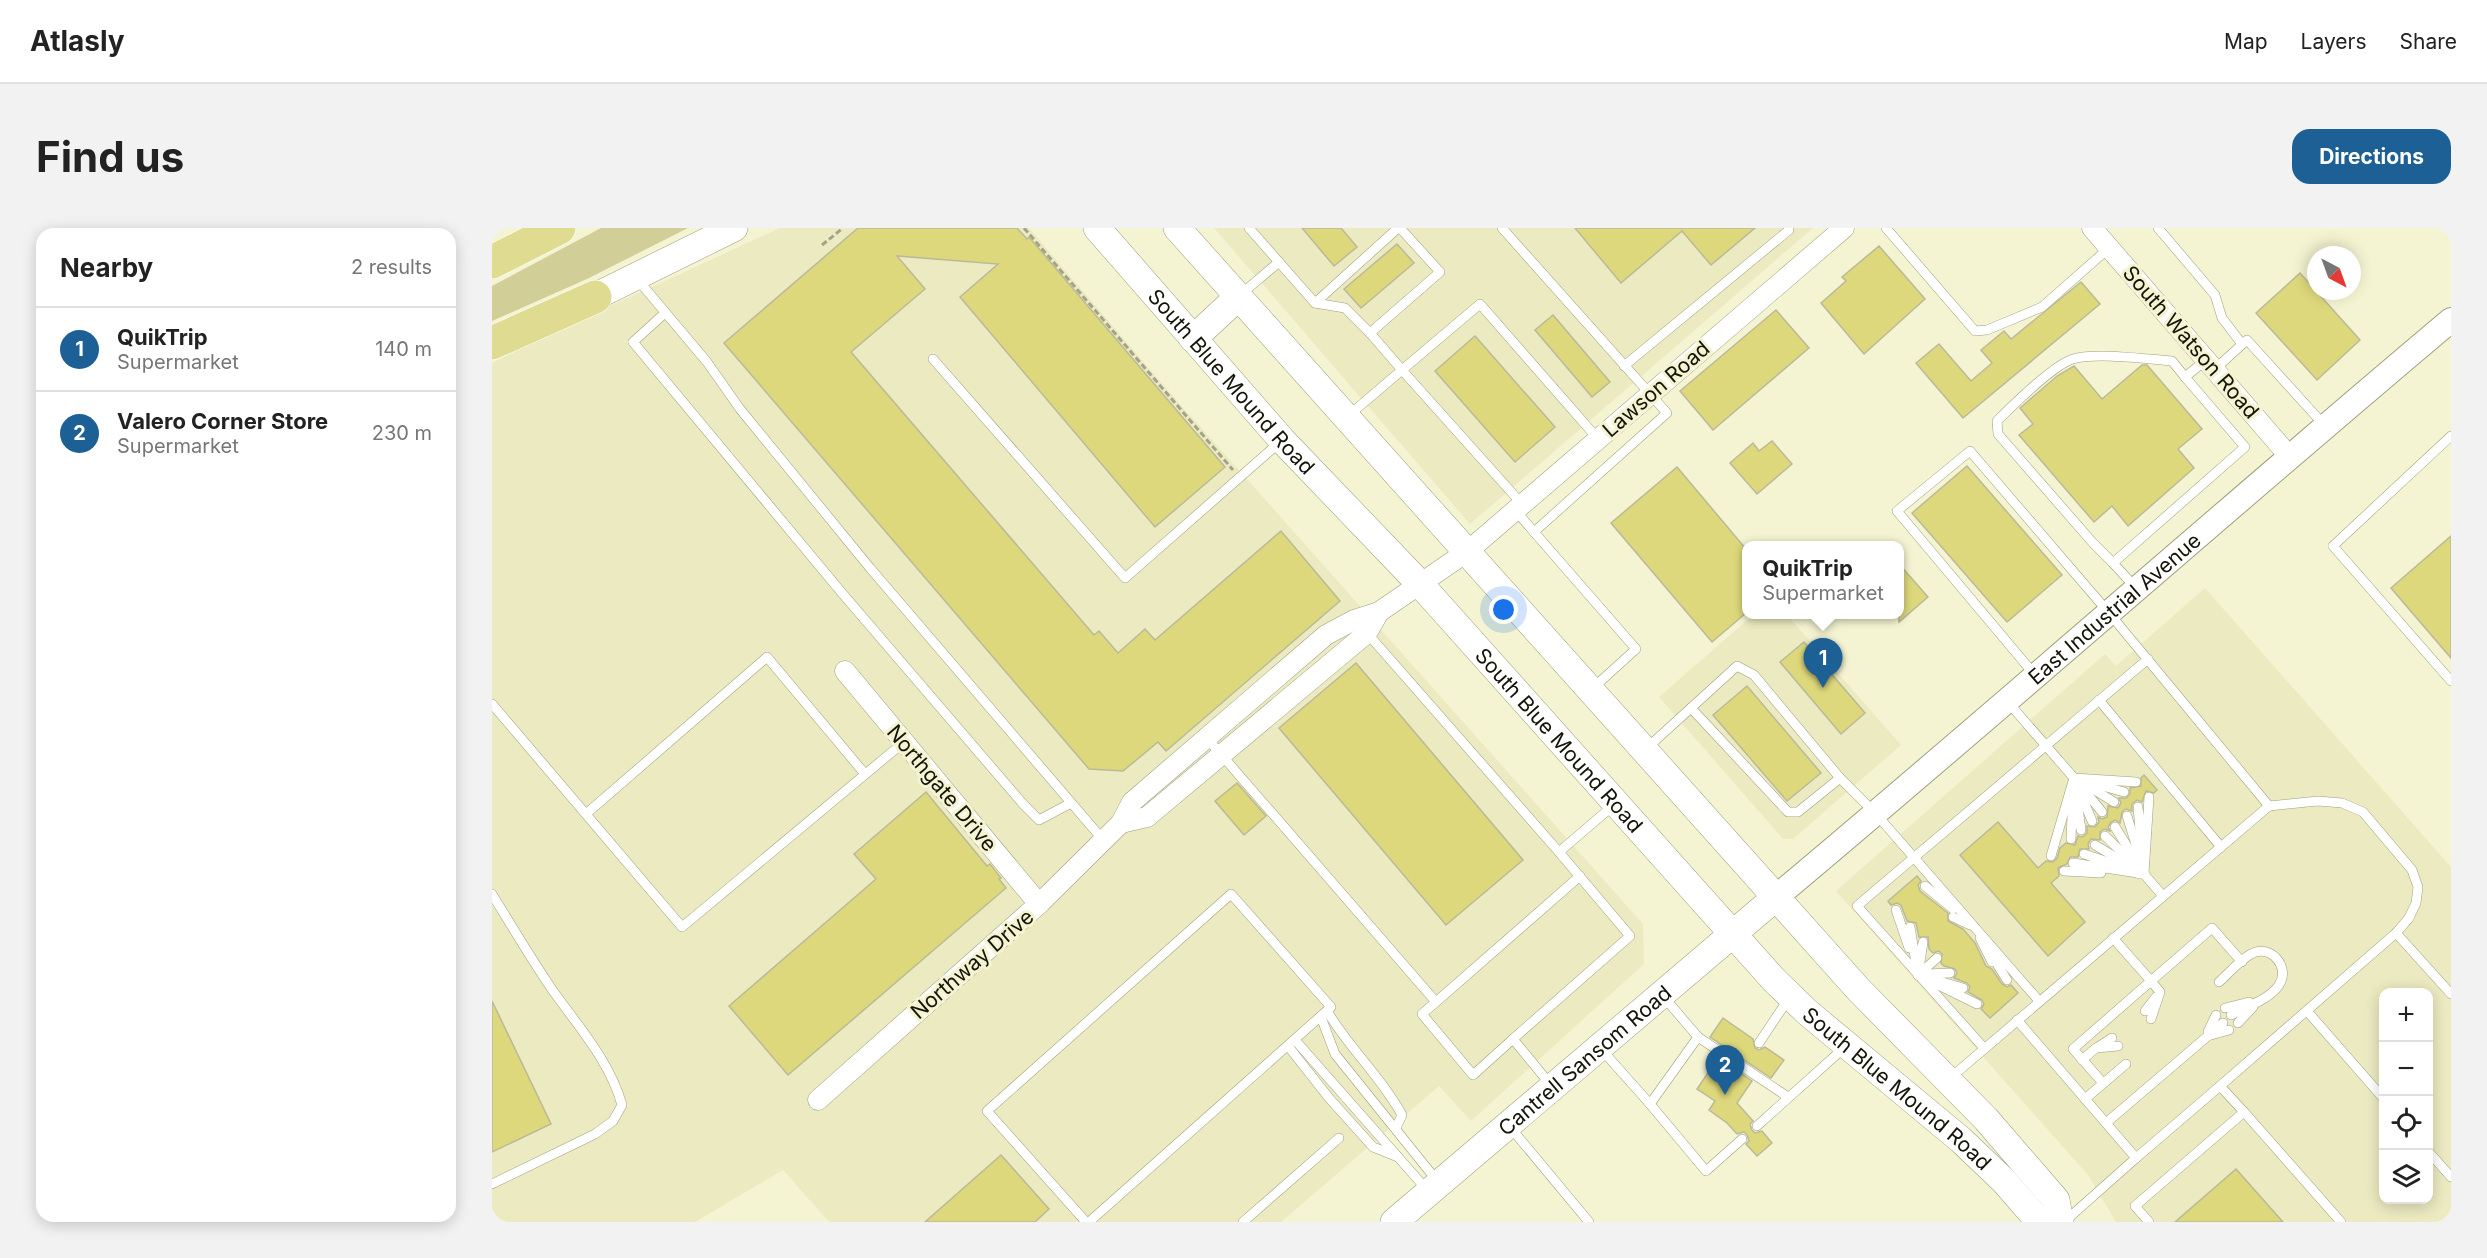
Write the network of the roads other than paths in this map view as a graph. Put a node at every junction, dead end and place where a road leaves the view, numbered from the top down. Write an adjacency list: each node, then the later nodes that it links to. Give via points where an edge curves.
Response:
1 (559, 228): 15 (highway)
2 (734, 228): 16 (main road)
3 (1097, 228): 23 (main road, South Blue Mound Road)
4 (1177, 228): 18 (main road, South Blue Mound Road)
5 (1249, 228): 14 (lane)
6 (1399, 228): 19 (lane); 22 (lane, via 1440,272)
7 (1502, 228): 28 (lane)
8 (1844, 228): 31 (street, Lawson Road)
9 (1886, 228): 13 (lane, via 1975,331 1987,330 2043,307)
10 (2092, 228): 13 (street, South Watson Road)
11 (2158, 228): 24 (lane, via 2215,295 2222,318)
12 (1790, 230): 28 (lane)
13 (2109, 248): 27 (street, South Watson Road)
14 (1279, 261): 18 (lane); 19 (lane)
15 (492, 262)
16 (635, 277): 17 (main road); 20 (lane)
17 (595, 297): 25 (highway)
18 (1238, 297): 23 (main road); 32 (main road, South Blue Mound Road)
19 (1315, 303): 22 (lane, via 1345,308)
20 (665, 313): 68 (lane, via 870,568); 68 (lane, via 633,342 1023,804 1039,820)
21 (2451, 320): 33 (street, East Industrial Avenue)
22 (1370, 333): 29 (lane)
23 (1193, 339): 36 (main road, South Blue Mound Road)
24 (2242, 345): 27 (lane); 33 (lane, via 2247,340)
25 (492, 346)
26 (933, 359): 36 (lane, via 1125,578)
27 (2210, 365): 30 (lane); 37 (street, South Watson Road)
28 (1624, 366): 31 (lane)
29 (1402, 370): 32 (lane); 35 (lane, via 1480,304); 38 (lane)
30 (2185, 377): 41 (lane, via 2245,447); 41 (lane, via 2172,361 2128,357 2070,359 1997,421 1998,434)
31 (1650, 395): 35 (street, Lawson Road); 39 (lane, via 1667,413)
32 (1345, 418): 40 (main road, South Blue Mound Road)
33 (2325, 426): 37 (street, East Industrial Avenue)
34 (2451, 436): 50 (lane, via 2333,546)
35 (1598, 439): 38 (street, Lawson Road)
36 (1282, 440): 42 (main road, South Blue Mound Road)
37 (2289, 456): 43 (street, East Industrial Avenue)
38 (1519, 507): 39 (lane); 40 (street, Lawson Road)
39 (1534, 532): 51 (lane, via 1636,649)
40 (1468, 551): 42 (street, Northway Drive); 51 (main road, South Blue Mound Road)
41 (2113, 562): 43 (lane)
42 (1420, 585): 44 (street, Northway Drive); 69 (main road, South Blue Mound Road)
43 (2136, 588): 45 (street, East Industrial Avenue)
44 (1379, 612): 46 (street, Northway Drive); 56 (street, Northway Drive, via 1326,635)
45 (2109, 613): 47 (lane); 49 (street, East Industrial Avenue); 49 (lane, via 1970,451 1898,511)
46 (1367, 633): 60 (street, Northway Drive); 86 (lane)
47 (2148, 659): 52 (lane); 70 (lane)
48 (845, 671): 57 (street, Northgate Drive)
49 (2036, 676): 53 (street, East Industrial Avenue)
50 (2451, 681)
51 (1592, 690): 59 (main road, South Blue Mound Road)
52 (2099, 700): 58 (lane); 84 (lane)
53 (2007, 701): 58 (lane); 74 (street, East Industrial Avenue)
54 (492, 704): 73 (lane)
55 (1691, 708): 59 (lane); 62 (lane, via 1788,813 1798,812); 62 (lane, via 1737,666 1754,675)
56 (1206, 737): 60 (lane); 77 (street, Northway Drive, via 1132,802)
57 (904, 742): 61 (lane); 99 (street, Northgate Drive)
58 (2046, 746): 63 (lane); 89 (lane)
59 (1646, 750): 97 (main road, South Blue Mound Road)
60 (1222, 754): 77 (street, Northway Drive, via 1147,817); 122 (lane)
61 (865, 774): 73 (lane, via 682,927); 73 (lane, via 767,657)
62 (1840, 778): 74 (lane)
63 (2074, 778): 64 (lane); 65 (lane); 67 (lane); 72 (lane); 76 (lane); 79 (lane); 81 (lane); 85 (lane); 88 (lane)
64 (2136, 782)
65 (2124, 792)
66 (2150, 797): 92 (lane)
67 (2114, 802)
68 (1071, 803): 82 (lane)
69 (1617, 803): 86 (lane); 105 (main road, South Blue Mound Road)
70 (2269, 806): 84 (lane); 104 (lane, via 2318,801 2342,803 2363,813 2412,870 2418,887 2409,918)
71 (2138, 807): 92 (lane)
72 (2102, 812)
73 (586, 814)
74 (1876, 814): 89 (lane); 97 (street, East Industrial Avenue)
75 (2127, 816): 92 (lane)
76 (2092, 821)
77 (1121, 823): 82 (street, Northway Drive)
78 (2115, 827): 92 (lane)
79 (2081, 830)
80 (2105, 836): 92 (lane)
81 (2071, 839)
82 (1104, 841): 99 (street, Northway Drive)
83 (2095, 845): 92 (lane)
84 (2221, 847): 96 (lane)
85 (2060, 848)
86 (1559, 852): 93 (lane)
87 (2084, 854): 92 (lane)
88 (2051, 856)
89 (1914, 857): 103 (lane); 113 (lane, via 1857,906)
90 (2073, 863): 92 (lane)
91 (2064, 871): 92 (lane)
92 (2144, 874): 96 (lane)
93 (1580, 876): 122 (lane); 131 (lane, via 1630,936)
94 (1925, 886): 103 (lane)
95 (492, 894): 159 (lane, via 537,968 607,1068 622,1106 613,1121 595,1134)
96 (2163, 896): 106 (lane)
97 (1776, 898): 105 (main road, Cantrell Sansom Road); 140 (main road, South Blue Mound Road, via 1859,990)
98 (1940, 902): 103 (lane)
99 (1039, 904): 147 (street, Northway Drive)
100 (1896, 910): 113 (lane)
101 (1953, 917): 103 (lane)
102 (1910, 927): 113 (lane)
103 (1971, 930): 108 (lane); 110 (lane); 114 (lane); 121 (lane)
104 (2396, 933): 119 (lane); 124 (lane)
105 (1733, 934): 118 (main road, Cantrell Sansom Road); 120 (main road, South Blue Mound Road)
106 (2113, 938): 115 (lane); 121 (lane)
107 (1923, 942): 113 (lane)
108 (1978, 947)
109 (1937, 958): 113 (lane)
110 (1992, 962)
111 (2242, 962): 115 (lane, via 2212,928); 116 (lane); 127 (lane, via 2251,954 2271,953 2280,962 2283,974 2279,985)
112 (1950, 973): 113 (lane)
113 (1918, 975): 117 (lane); 123 (lane); 137 (lane)
114 (2007, 980)
115 (2151, 981): 126 (lane, via 2160,992); 138 (lane, via 2073,1049)
116 (2219, 982)
117 (1963, 987)
118 (1662, 994): 130 (lane); 136 (main road, Cantrell Sansom Road)
119 (2451, 994)
120 (1790, 996): 134 (lane); 135 (main road, South Blue Mound Road)
121 (2039, 1001): 128 (lane)
122 (1436, 1002): 131 (lane, via 1422,1014 1473,1075)
123 (1977, 1004)
124 (2307, 1011): 143 (lane); 144 (lane)
125 (1324, 1014): 133 (lane); 153 (lane, via 1335,1054); 153 (lane, via 1392,1097 1402,1115); 161 (lane, via 1331,1007 1231,894 987,1111)
126 (2148, 1015)
127 (2232, 1015)
128 (2017, 1020): 137 (lane); 146 (lane)
129 (2223, 1022): 150 (lane)
130 (1698, 1037): 145 (lane, via 1746,1064); 148 (lane)
131 (1513, 1039): 142 (lane)
132 (2115, 1042): 138 (lane, via 2096,1048)
133 (1291, 1043): 160 (lane, via 1399,1157); 161 (lane)
134 (1759, 1043)
135 (1847, 1045): 145 (lane); 165 (main road, South Blue Mound Road, via 1969,1146 2037,1219)
136 (1599, 1046): 142 (main road, Cantrell Sansom Road); 148 (lane)
137 (1984, 1048): 140 (lane)
138 (2082, 1060): 141 (lane)
139 (2126, 1064): 141 (lane)
140 (1949, 1080): 166 (main road, South Blue Mound Road, via 2056,1200)
141 (2103, 1083): 146 (lane)
142 (1552, 1086): 151 (main road, Cantrell Sansom Road)
143 (2220, 1086): 149 (lane); 157 (lane)
144 (2381, 1096)
145 (1788, 1097): 152 (lane)
146 (2085, 1099): 150 (lane)
147 (818, 1100)
148 (1650, 1104): 155 (lane, via 1706,1171)
149 (2244, 1112): 167 (lane, via 2135,1206); 168 (lane)
150 (2106, 1123): 157 (lane)
151 (1508, 1125): 160 (main road, Cantrell Sansom Road); 164 (lane)
152 (1757, 1126)
153 (1396, 1128): 160 (lane)
154 (1340, 1138): 162 (lane)
155 (1742, 1139)
156 (2433, 1157): 158 (lane)
157 (2136, 1158): 166 (lane)
158 (2451, 1177)
159 (492, 1184)
160 (1434, 1188): 163 (main road, Cantrell Sansom Road)
161 (1087, 1222)
162 (1243, 1222)
163 (1394, 1222)
164 (1589, 1222)
165 (2049, 1222)
166 (2062, 1222)
167 (2149, 1222)
168 (2341, 1222)

